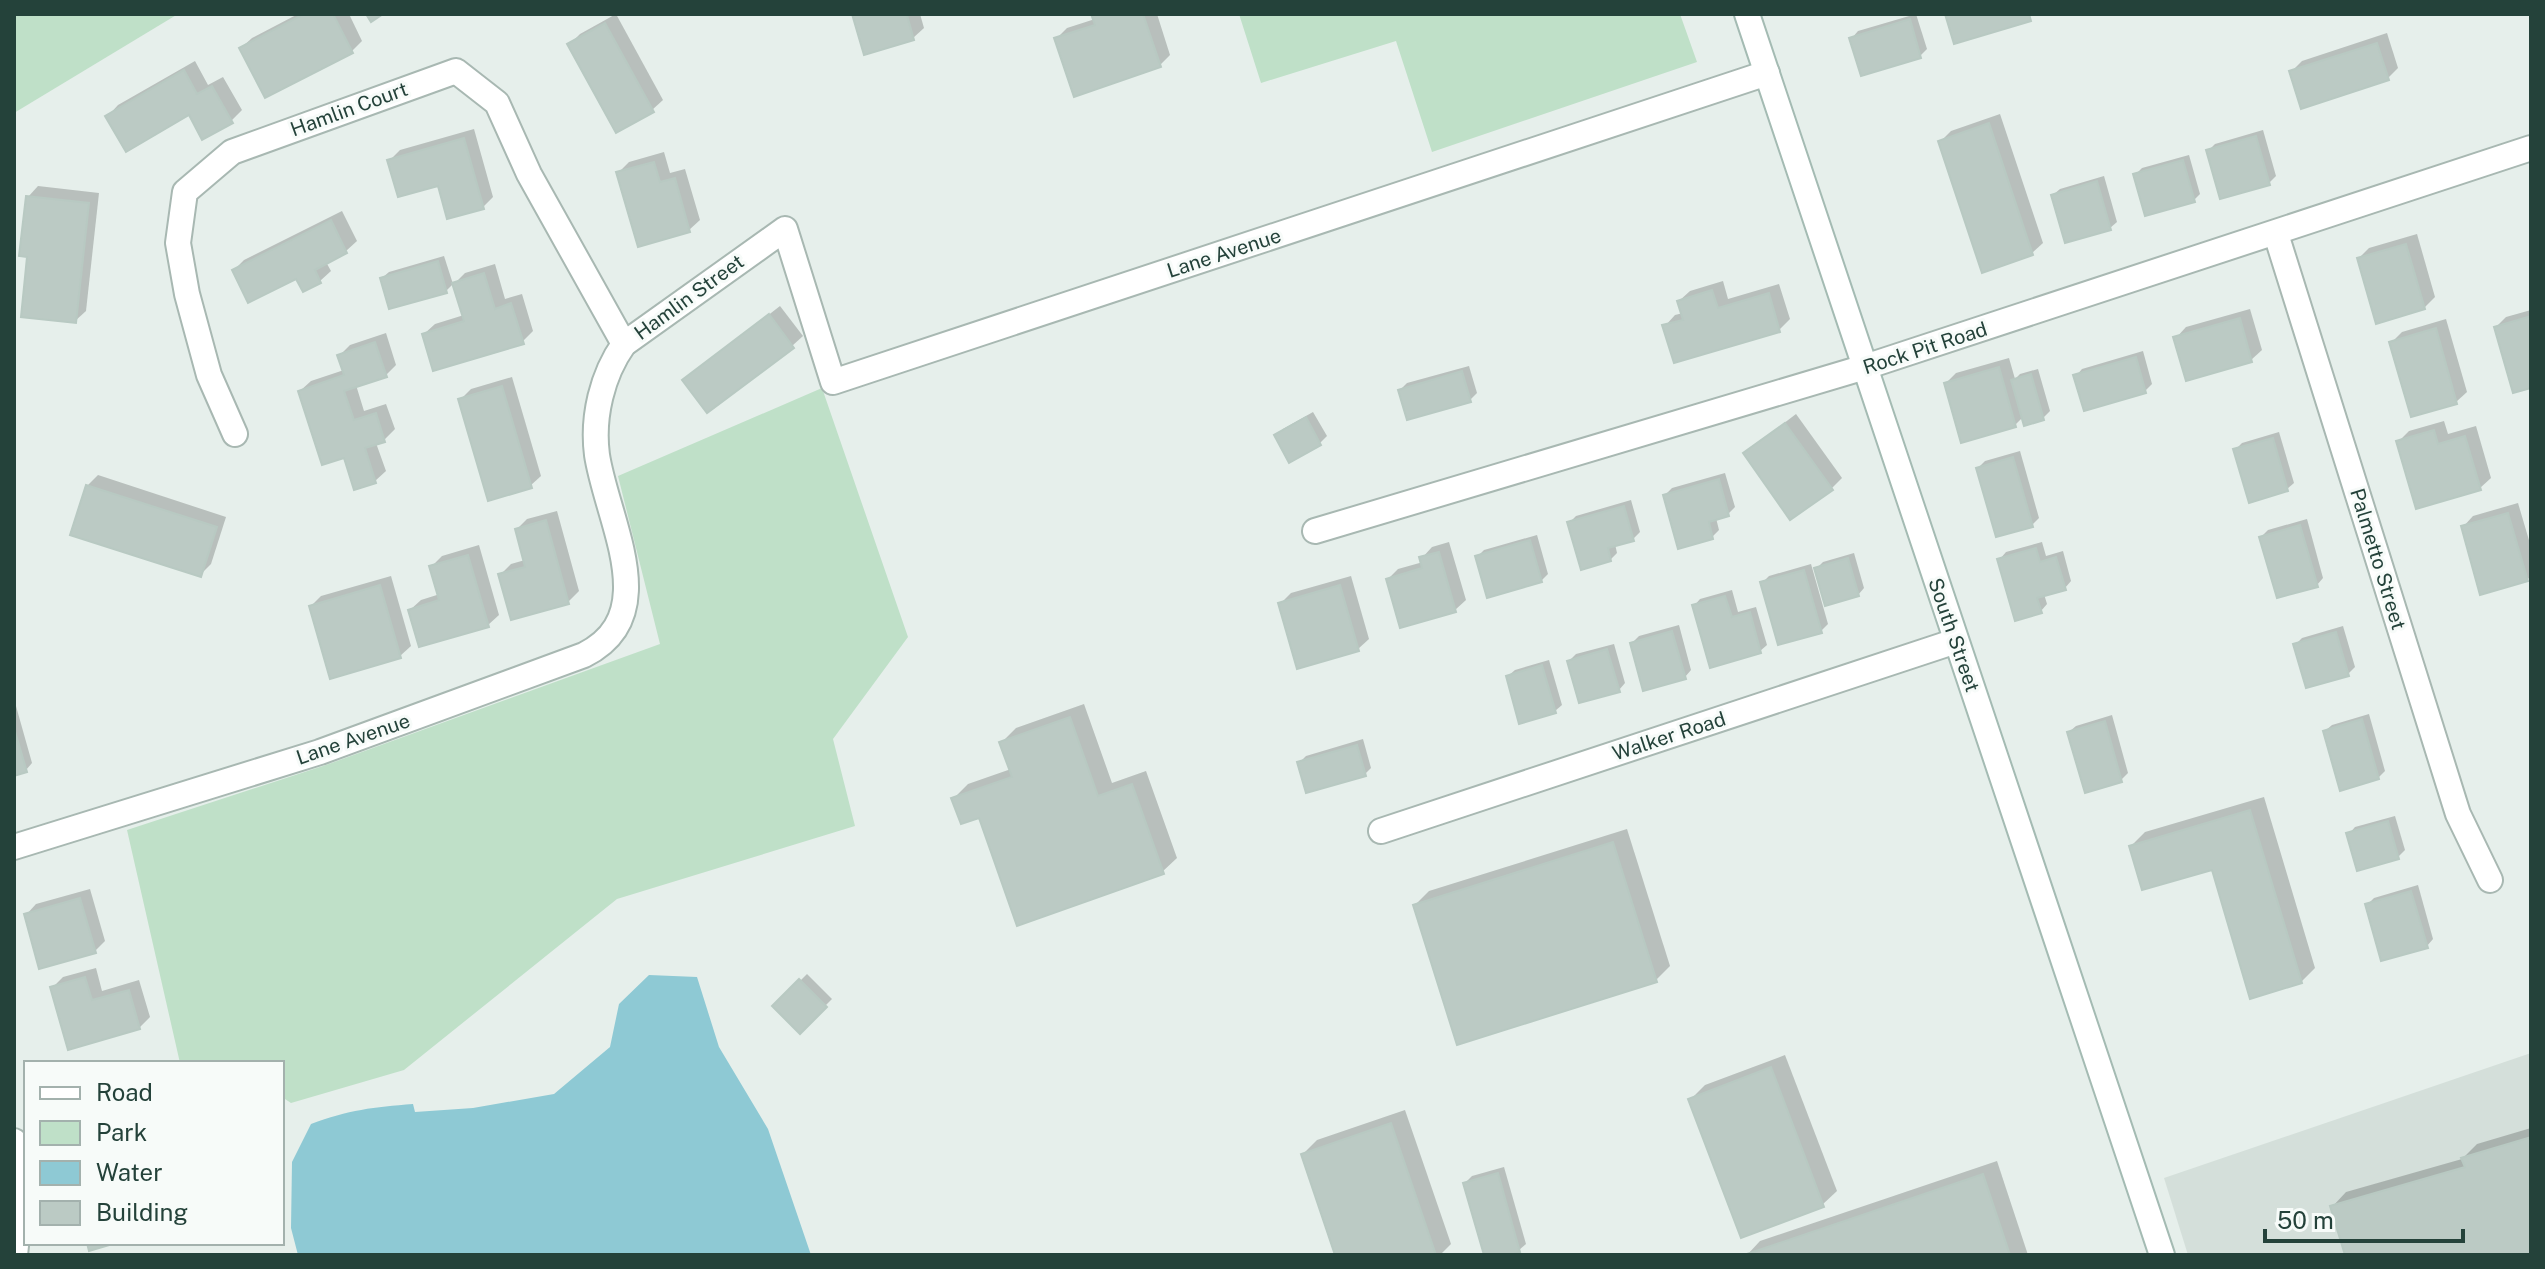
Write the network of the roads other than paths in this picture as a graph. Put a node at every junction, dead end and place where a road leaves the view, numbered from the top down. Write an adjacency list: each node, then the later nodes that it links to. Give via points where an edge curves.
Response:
1 (1747, 14): 2 (street, South Street)
2 (1767, 73): 4 (street, Lane Avenue, via 833,382); 7 (street, South Street)
3 (2531, 148): 5 (street, Rock Pit Road)
4 (785, 229): 6 (street, Hamlin Street)
5 (2276, 234): 7 (street, Rock Pit Road); 14 (street, Palmetto Street, via 2458,814)
6 (624, 344): 8 (street, Hamlin Court, via 529,174 497,103 456,71 232,152 185,192 178,243 187,294 209,375); 10 (street, Hamlin Street, via 603,387 597,453)
7 (1865, 367): 9 (street, Rock Pit Road); 11 (street, South Street)
8 (235, 434)
9 (1315, 531)
10 (623, 564): 13 (street, Lane Avenue, via 627,598 622,619 603,646 584,655 320,752)
11 (1956, 641): 12 (street, Walker Road); 17 (street, South Street)
12 (1381, 831)
13 (14, 847)
14 (2490, 880)
15 (14, 1141): 16 (street, via 22,1189)
16 (15, 1255)
17 (2162, 1255)

